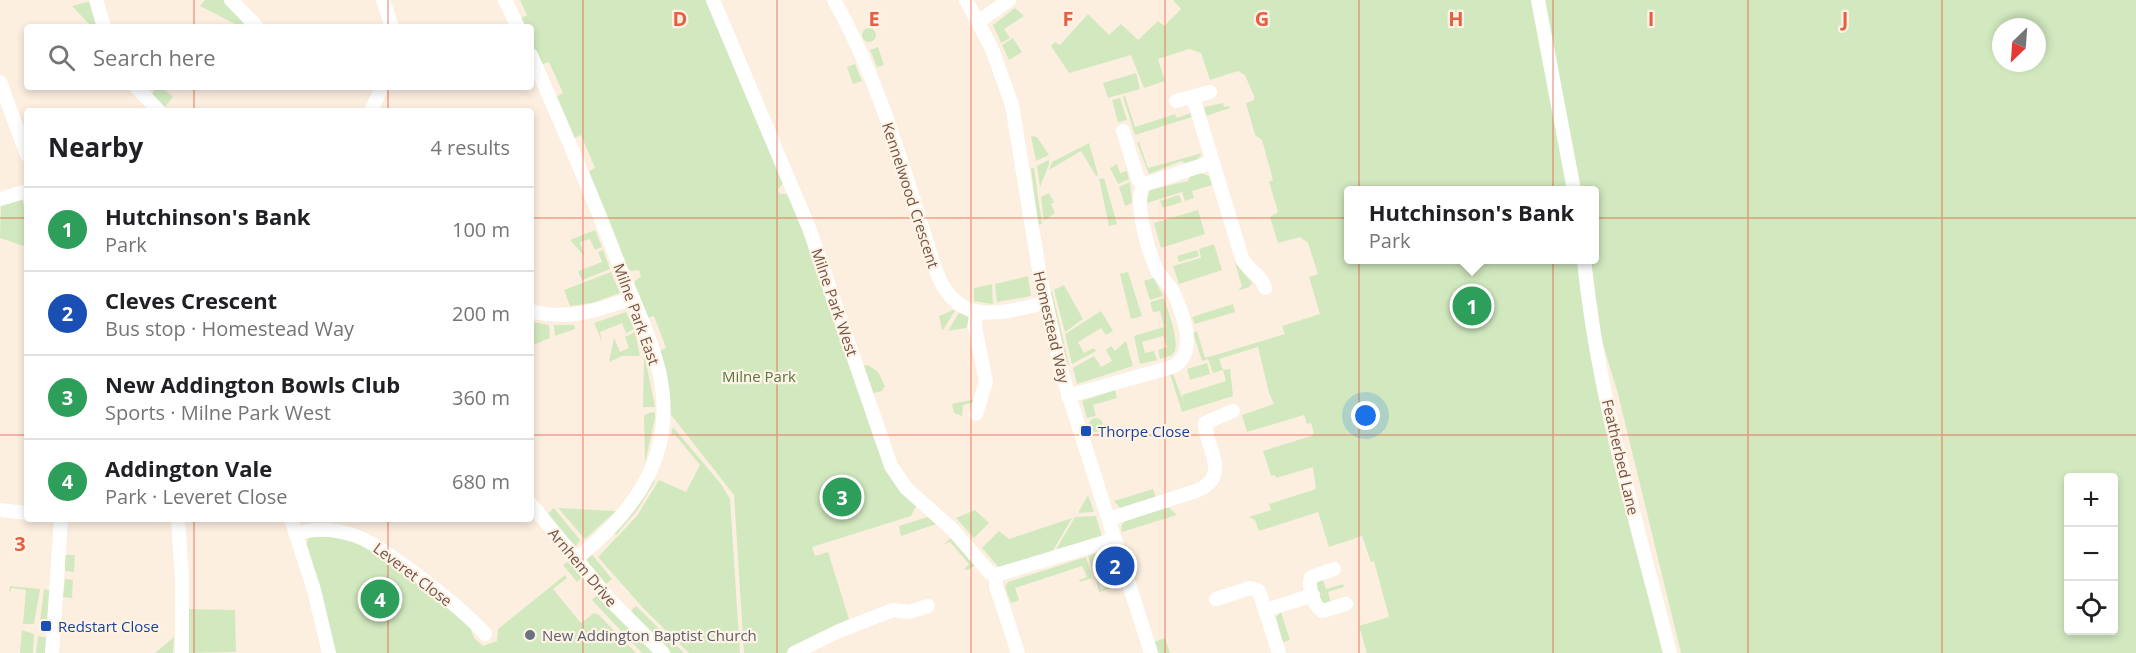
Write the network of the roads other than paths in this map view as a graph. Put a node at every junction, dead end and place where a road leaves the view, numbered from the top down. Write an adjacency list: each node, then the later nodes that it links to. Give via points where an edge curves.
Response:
1 (96, 0): 11 (street)
2 (231, 0): 12 (street)
3 (383, 0): 13 (street)
4 (505, 0): 14 (street)
5 (714, 0): 52 (street, Milne Park West, via 813,237 891,466 906,488)
6 (834, 0): 36 (street, Kennelwood Crescent, via 877,92 940,281 955,302)
7 (966, 0): 10 (street, Homestead Way)
8 (1009, 0): 10 (street)
9 (1538, 0): 29 (street)
10 (978, 22): 35 (street, Homestead Way, via 1001,71 1015,118)
11 (103, 24)
12 (254, 24)
13 (391, 24)
14 (517, 24)
15 (534, 62): 34 (street, Milne Park East)
16 (0, 82): 24 (street)
17 (139, 90): 22 (street)
18 (381, 90): 23 (street)
19 (1210, 92): 20 (street)
20 (1193, 97): 21 (street); 27 (street)
21 (1176, 101)
22 (156, 108)
23 (372, 108)
24 (5, 112): 26 (street)
25 (1123, 131): 28 (street)
26 (24, 149)
27 (1212, 162): 28 (street); 33 (street, via 1242,258 1261,276)
28 (1143, 185): 38 (street, via 1142,221 1156,268 1175,298 1187,339 1186,352 1172,367)
29 (1573, 186)
30 (24, 192): 31 (street)
31 (0, 199)
32 (1585, 264): 67 (street, Featherbed Lane, via 1612,423)
33 (1265, 288)
34 (633, 298): 37 (street, via 581,314); 50 (street, Milne Park East, via 662,387 659,445 646,483 631,507)
35 (1046, 303): 36 (street, via 997,313); 38 (street, Homestead Way)
36 (976, 311): 40 (street, via 975,327 986,382)
37 (534, 312)
38 (1068, 396): 44 (street, Homestead Way)
39 (1233, 411): 44 (street, via 1205,423 1216,464 1209,483 1196,491)
40 (976, 414)
41 (534, 508): 50 (street, Arnhem Drive)
42 (0, 510): 43 (street)
43 (24, 513)
44 (1109, 519): 49 (street, Homestead Way)
45 (61, 522): 59 (street)
46 (178, 522): 60 (street)
47 (292, 522): 48 (street)
48 (296, 534): 58 (street, Leveret Close, via 330,530 365,539 471,618); 61 (street)
49 (1115, 538): 52 (street); 65 (street, Homestead Way)
50 (576, 559): 62 (street, Arnhem Drive, via 618,609)
51 (1334, 568): 53 (street, via 1311,578)
52 (996, 575): 64 (street)
53 (1313, 595): 55 (street, via 1322,611); 57 (street)
54 (1216, 599): 57 (street, via 1254,588)
55 (1346, 604)
56 (928, 606): 63 (street, via 909,612 893,610)
57 (1266, 610): 66 (street)
58 (485, 634)
59 (52, 653)
60 (182, 653)
61 (329, 653)
62 (663, 653)
63 (794, 653)
64 (1018, 653)
65 (1151, 653)
66 (1279, 653)
67 (1670, 653)

